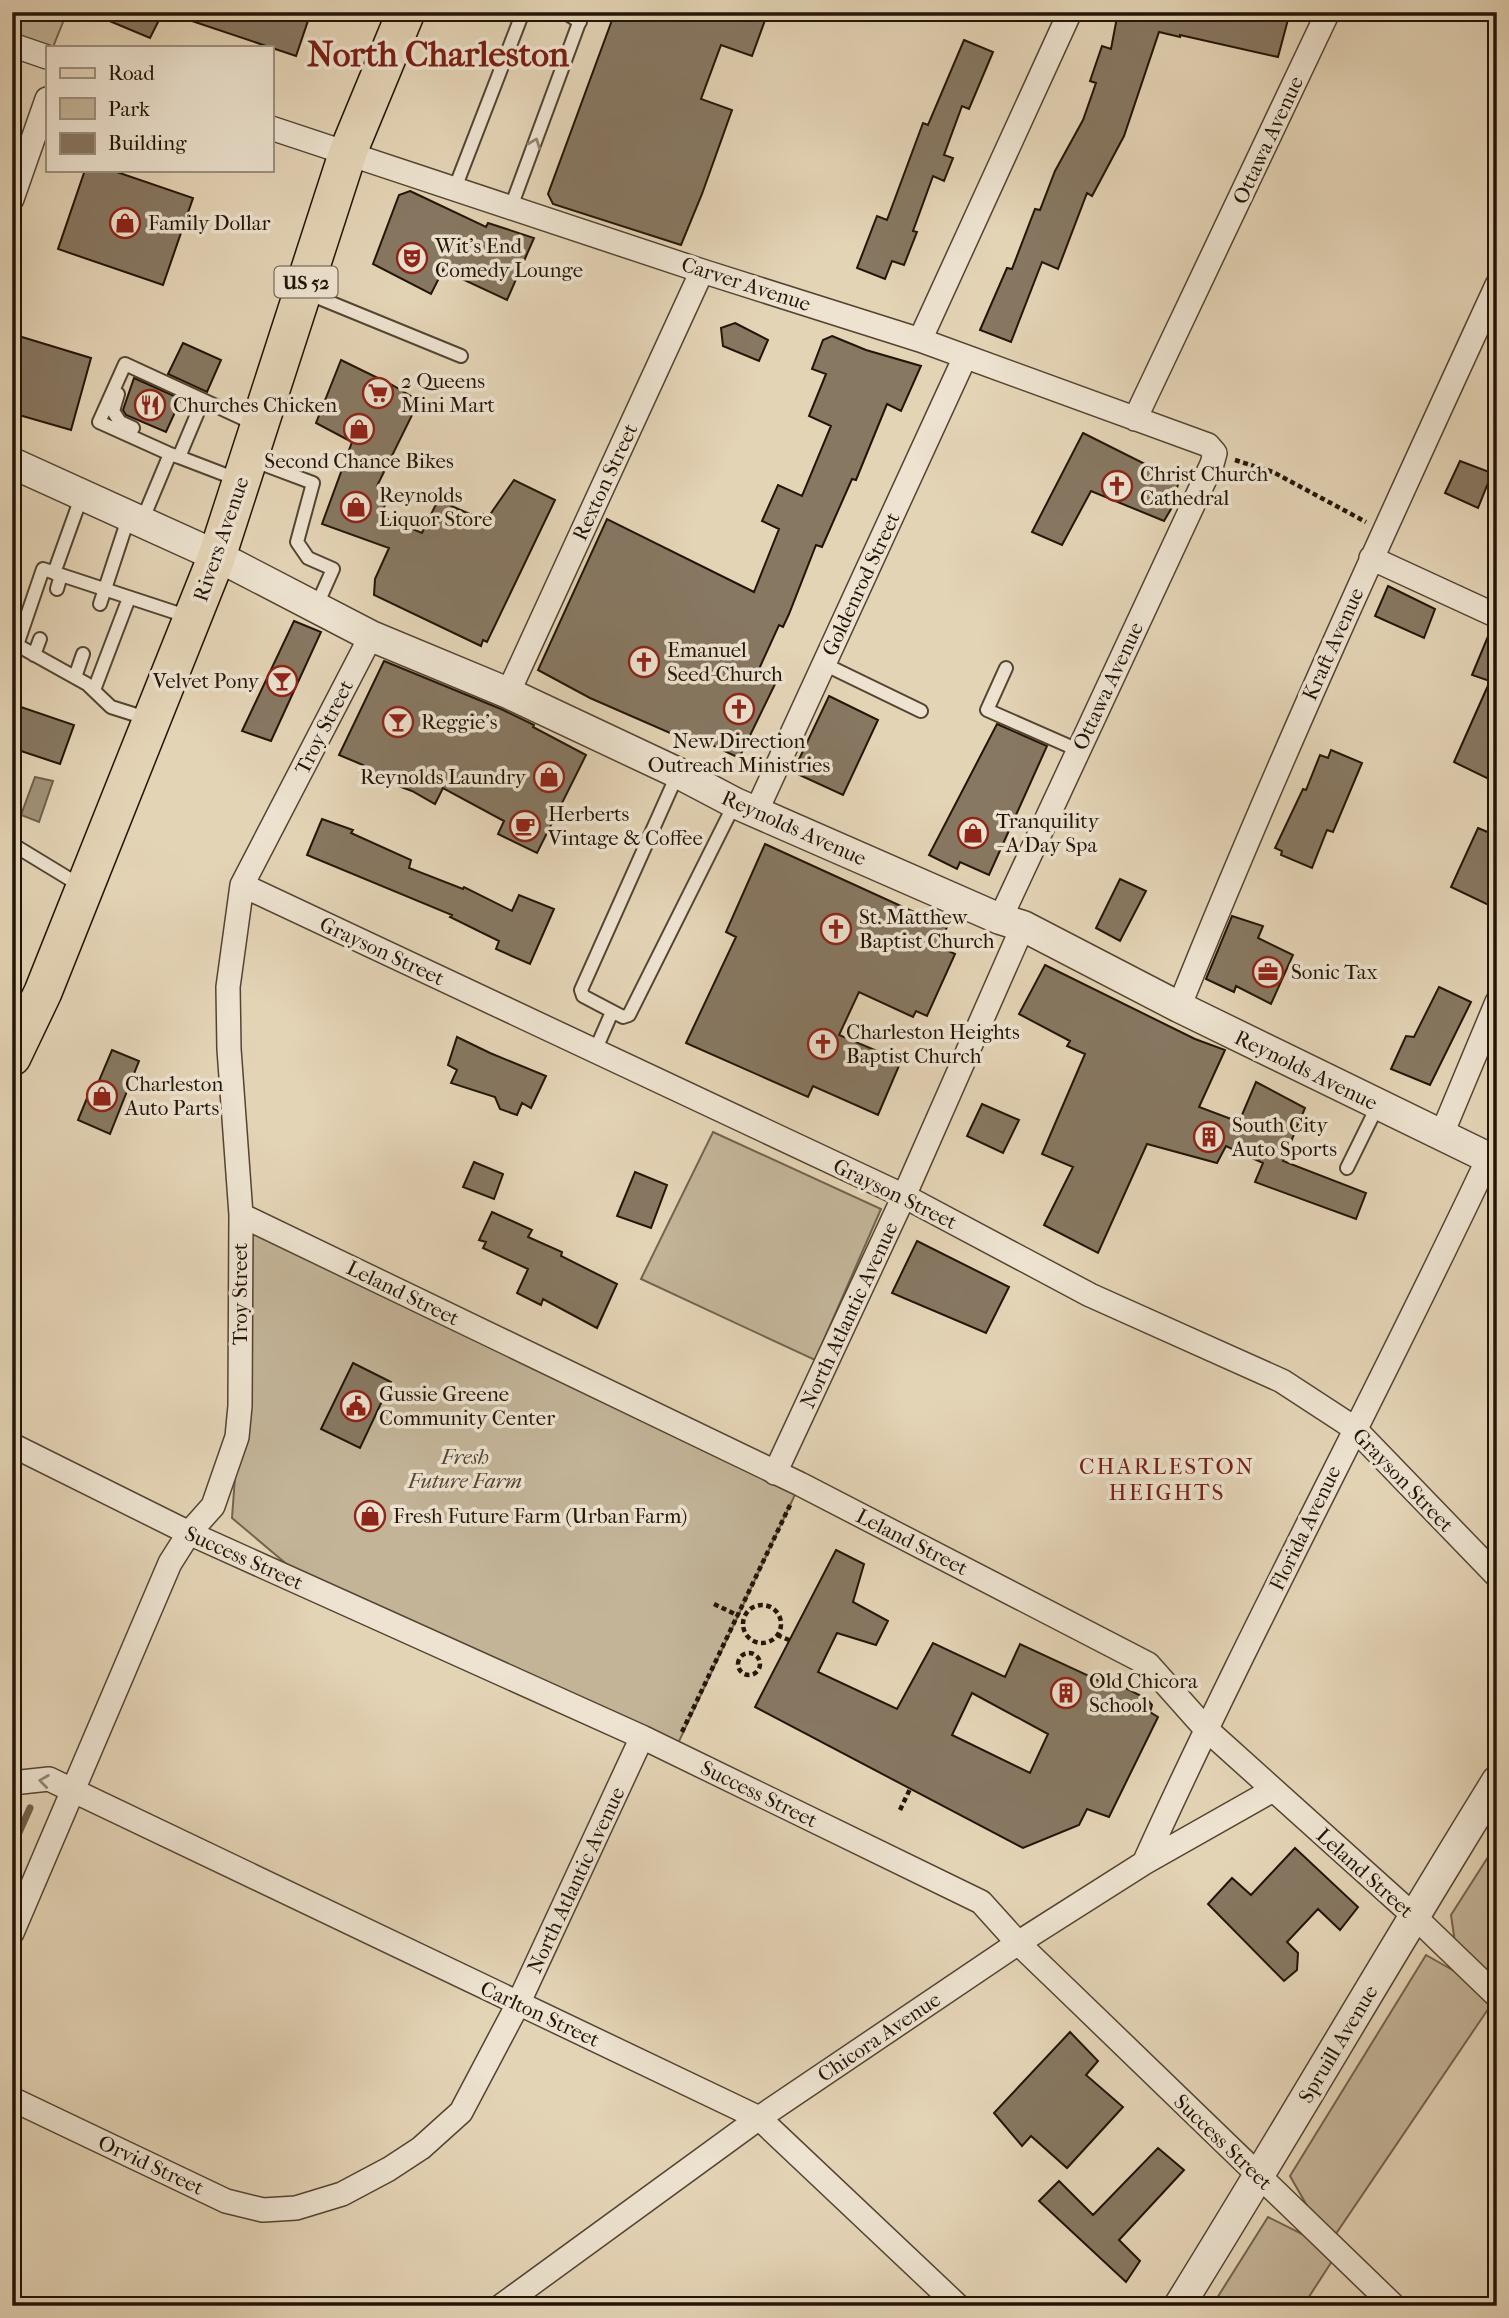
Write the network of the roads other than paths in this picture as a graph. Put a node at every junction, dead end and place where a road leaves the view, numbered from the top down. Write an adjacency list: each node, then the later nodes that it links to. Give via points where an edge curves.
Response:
1 (406, 12): 11 (main road, Rivers Avenue / US 52)
2 (523, 12): 12 (lane)
3 (564, 12): 6 (lane)
4 (1070, 12): 18 (street)
5 (1328, 12): 23 (street, Ottawa Avenue)
6 (581, 17): 14 (lane, one-way to 6)
7 (12, 45): 8 (street)
8 (46, 57)
9 (46, 102): 13 (street)
10 (273, 129): 11 (street, Carver Avenue)
11 (348, 152): 12 (street, Carver Avenue); 17 (main road, Rivers Avenue / US 52)
12 (456, 188): 14 (street, Carver Avenue)
13 (12, 199)
14 (511, 207): 15 (street, Carver Avenue)
15 (702, 271): 18 (street, Carver Avenue); 48 (street, Rexton Street)
16 (1497, 285): 31 (street, Kraft Avenue)
17 (303, 292): 19 (lane); 26 (main road, Rivers Avenue / US 52)
18 (920, 340): 20 (street, Carver Avenue)
19 (461, 356)
20 (965, 357): 23 (street, Carver Avenue); 44 (street, Goldenrod Street)
21 (119, 377): 22 (lane, via 125,364); 25 (lane, via 113,411 120,422 152,436); 25 (lane, via 99,422)
22 (203, 400): 25 (lane); 26 (lane)
23 (1135, 419): 24 (street, Carver Avenue, via 1208,445)
24 (1214, 453): 51 (street, Ottawa Avenue)
25 (170, 454): 26 (lane); 29 (lane)
26 (250, 455): 30 (main road, Rivers Avenue / US 52); 37 (lane, via 313,483 297,542 308,558 333,569)
27 (12, 463): 28 (street, Reynolds Avenue)
28 (82, 495): 29 (street, Reynolds Avenue); 32 (lane)
29 (135, 519): 30 (street, Reynolds Avenue); 34 (lane)
30 (217, 556): 37 (street, Reynolds Avenue); 39 (main road, Rivers Avenue / US 52)
31 (1371, 558): 38 (street); 59 (street, Kraft Avenue)
32 (57, 574): 33 (lane); 34 (lane); 43 (lane, via 43,569 17,645)
33 (57, 589)
34 (105, 590): 35 (lane); 36 (lane)
35 (129, 598): 39 (lane); 47 (lane)
36 (100, 604)
37 (316, 607): 40 (street, Reynolds Avenue)
38 (1497, 615)
39 (192, 618): 50 (main road, Rivers Avenue / US 52)
40 (371, 635): 48 (street, Reynolds Avenue); 55 (street, Troy Street)
41 (40, 639): 43 (lane)
42 (83, 654): 46 (lane)
43 (34, 655): 46 (lane)
44 (824, 664): 49 (lane); 53 (street, Goldenrod Street)
45 (1006, 668): 51 (lane, via 987,709)
46 (75, 677): 47 (lane)
47 (94, 690): 50 (lane, via 111,707)
48 (508, 693): 52 (street, Reynolds Avenue)
49 (921, 711)
50 (152, 720): 56 (main road, Rivers Avenue / US 52)
51 (1078, 750): 57 (street, Ottawa Avenue)
52 (678, 773): 53 (street, Reynolds Avenue); 60 (lane, via 581,990 583,996)
53 (745, 807): 57 (street, Reynolds Avenue); 60 (lane, via 629,1016)
54 (12, 844): 56 (lane)
55 (242, 886): 61 (street, Grayson Street); 68 (street, Troy Street, via 228,987)
56 (85, 888): 62 (main road, Rivers Avenue / US 52)
57 (1012, 923): 59 (street, Reynolds Avenue); 67 (street, North Atlantic Avenue)
58 (1497, 1002): 64 (street)
59 (1179, 1007): 63 (street, Reynolds Avenue)
60 (612, 1012): 61 (lane)
61 (594, 1051): 67 (street, Grayson Street)
62 (12, 1057)
63 (1378, 1105): 64 (street, Reynolds Avenue); 66 (lane)
64 (1441, 1136): 65 (street, Reynolds Avenue)
65 (1492, 1160): 69 (street, Florida Avenue)
66 (1347, 1168)
67 (904, 1196): 69 (street, Grayson Street, via 1090,1295 1282,1381); 71 (street, North Atlantic Avenue)
68 (241, 1215): 71 (street, Leland Street); 72 (street, Troy Street, via 237,1437 213,1506)
69 (1354, 1429): 73 (street, Grayson Street); 74 (street, Florida Avenue)
70 (12, 1445): 72 (street, Success Street)
71 (775, 1473): 74 (street, Leland Street, via 1148,1664)
72 (189, 1533): 75 (street, Success Street); 79 (street, Troy Street, via 170,1563)
73 (1497, 1576)
74 (1205, 1728): 78 (street, Leland Street); 80 (street, Florida Avenue)
75 (642, 1737): 83 (street, Success Street, via 981,1902); 85 (street, North Atlantic Avenue)
76 (1497, 1781): 81 (street, Spruill Avenue)
77 (12, 1783): 79 (street, Carlton Street, one-way to 77, via 49,1779)
78 (1273, 1790): 80 (street, Chicora Avenue); 81 (street, Leland Street)
79 (74, 1792): 82 (street, Troy Street); 85 (street, Carlton Street)
80 (1144, 1863): 83 (street, Chicora Avenue)
81 (1414, 1916): 84 (street, Leland Street); 88 (street, Spruill Avenue)
82 (12, 1933)
83 (1018, 1943): 87 (street, Chicora Avenue); 88 (street, Success Street)
84 (1497, 1996)
85 (518, 2004): 87 (street, Carlton Street); 89 (street, North Atlantic Avenue, via 461,2112 389,2169 342,2194)
86 (12, 2099): 89 (street, Orvid Street, via 226,2201 263,2210)
87 (760, 2118): 90 (street, Chicora Avenue); 92 (street, Carlton Street)
88 (1259, 2178): 93 (street, Spruill Avenue); 94 (street, Success Street)
89 (296, 2208)
90 (527, 2299): 91 (street, Chicora Avenue)
91 (501, 2306)
92 (958, 2306)
93 (1179, 2306)
94 (1394, 2306)

